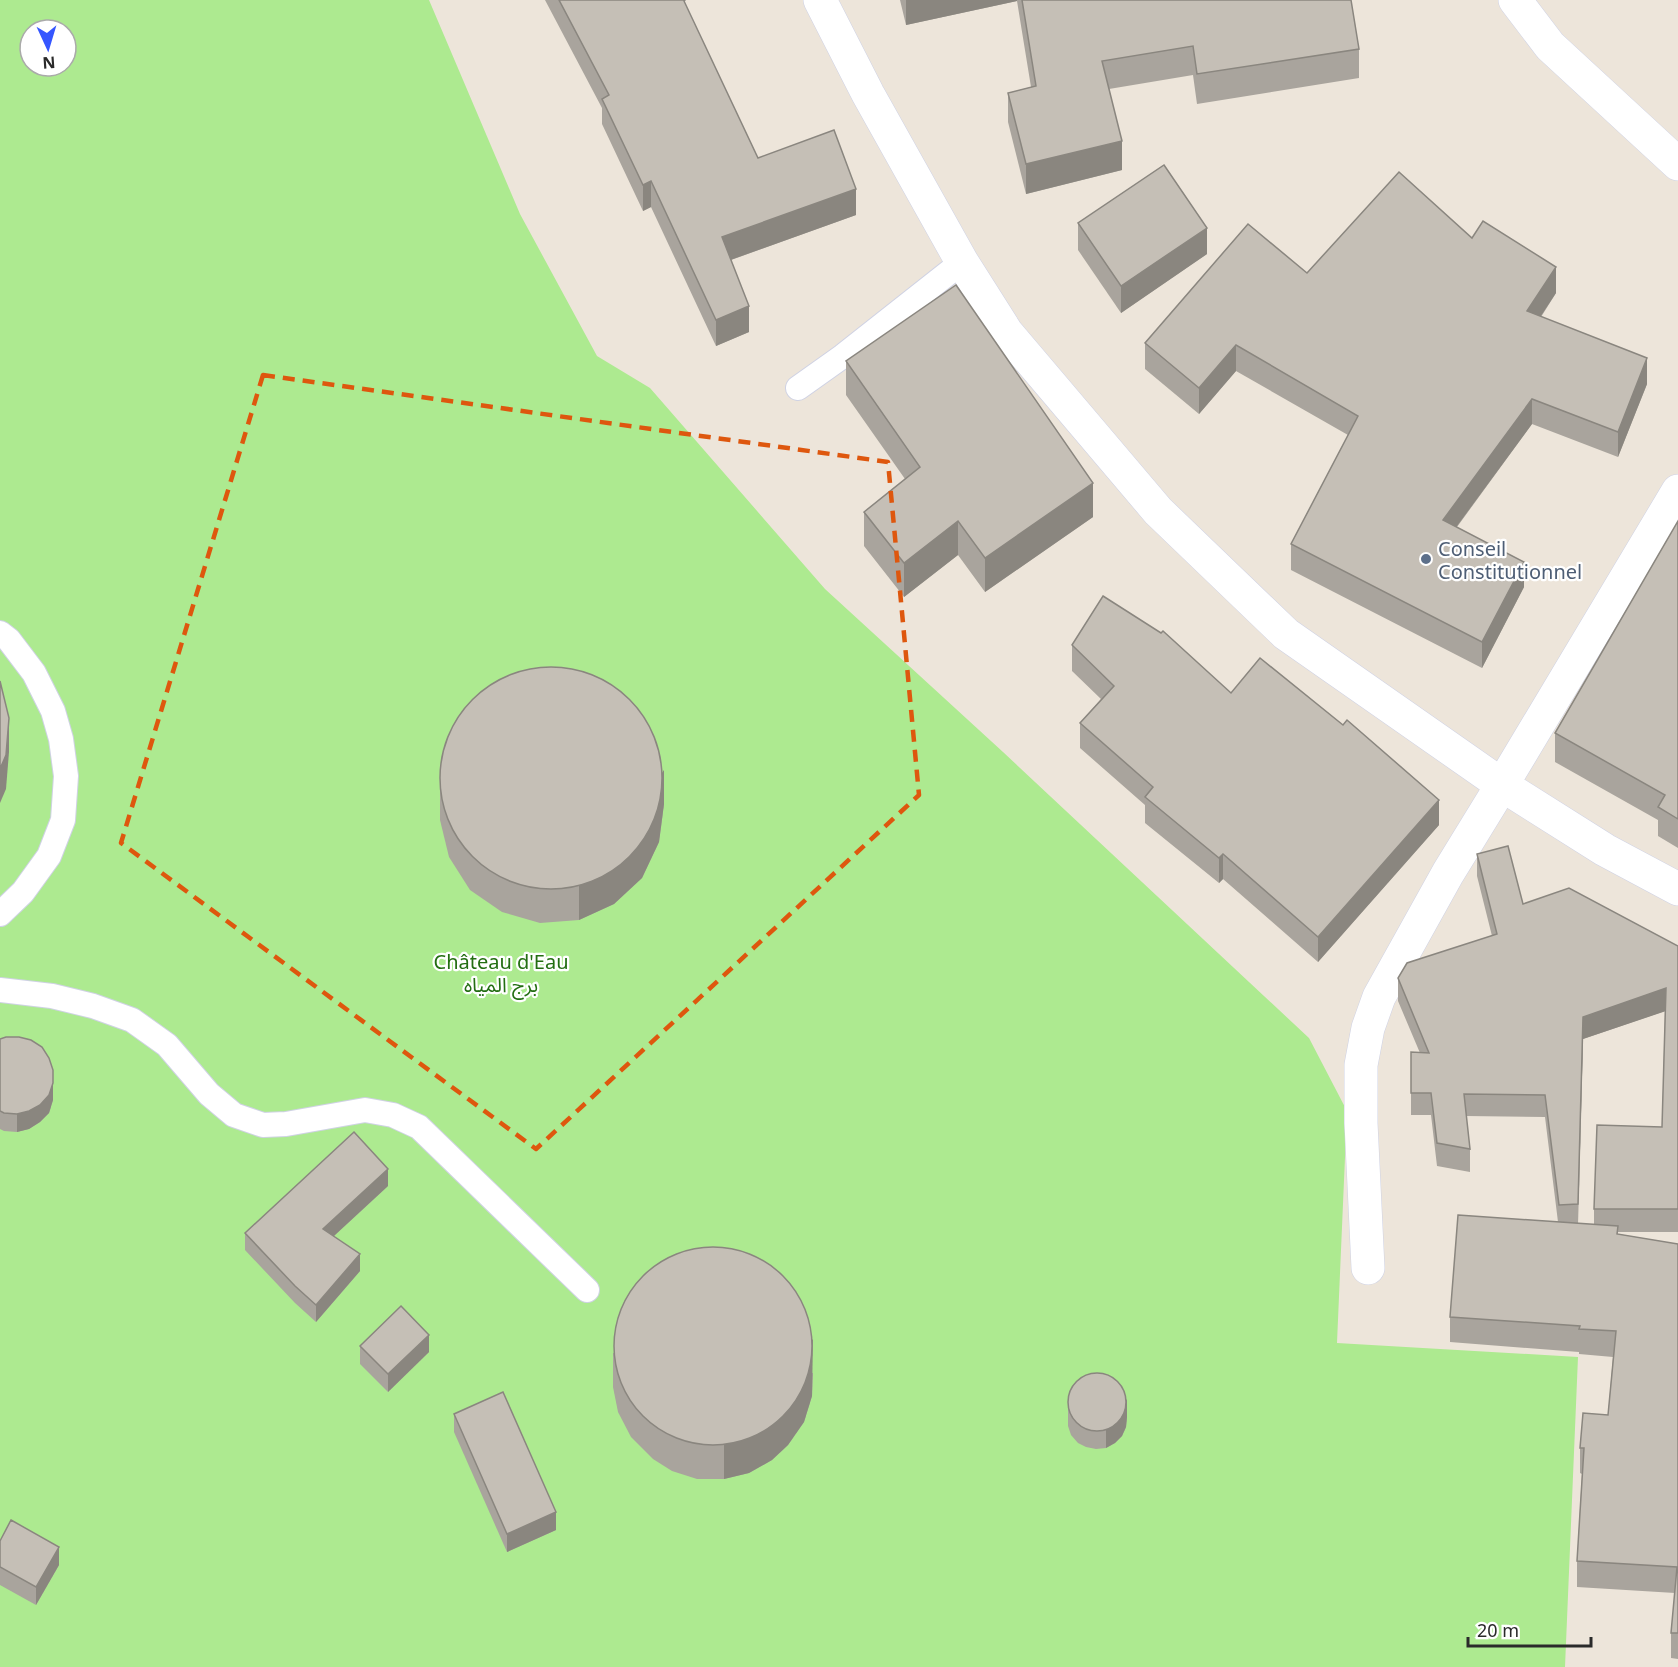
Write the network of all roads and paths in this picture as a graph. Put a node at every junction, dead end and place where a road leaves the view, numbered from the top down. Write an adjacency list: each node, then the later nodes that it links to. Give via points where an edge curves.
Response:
1 (820, 0): 4 (street)
2 (1515, 0): 3 (street, via 1550,46)
3 (1678, 164)
4 (962, 262): 5 (lane); 8 (street, via 1007,333 1158,511 1286,634)
5 (798, 388)
6 (1678, 491): 8 (street)
7 (0, 633): 10 (lane, via 34,673 52,711 66,776 63,820 49,856 23,892)
8 (1502, 785): 9 (street, via 1605,850); 12 (street, via 1384,987 1368,1028 1361,1065 1361,1123)
9 (1678, 889)
10 (0, 914)
11 (0, 990): 13 (lane, via 93,1006 132,1020 167,1046 209,1094 234,1115 263,1125 365,1110 393,1115 419,1126)
12 (1368, 1268)
13 (587, 1290)

